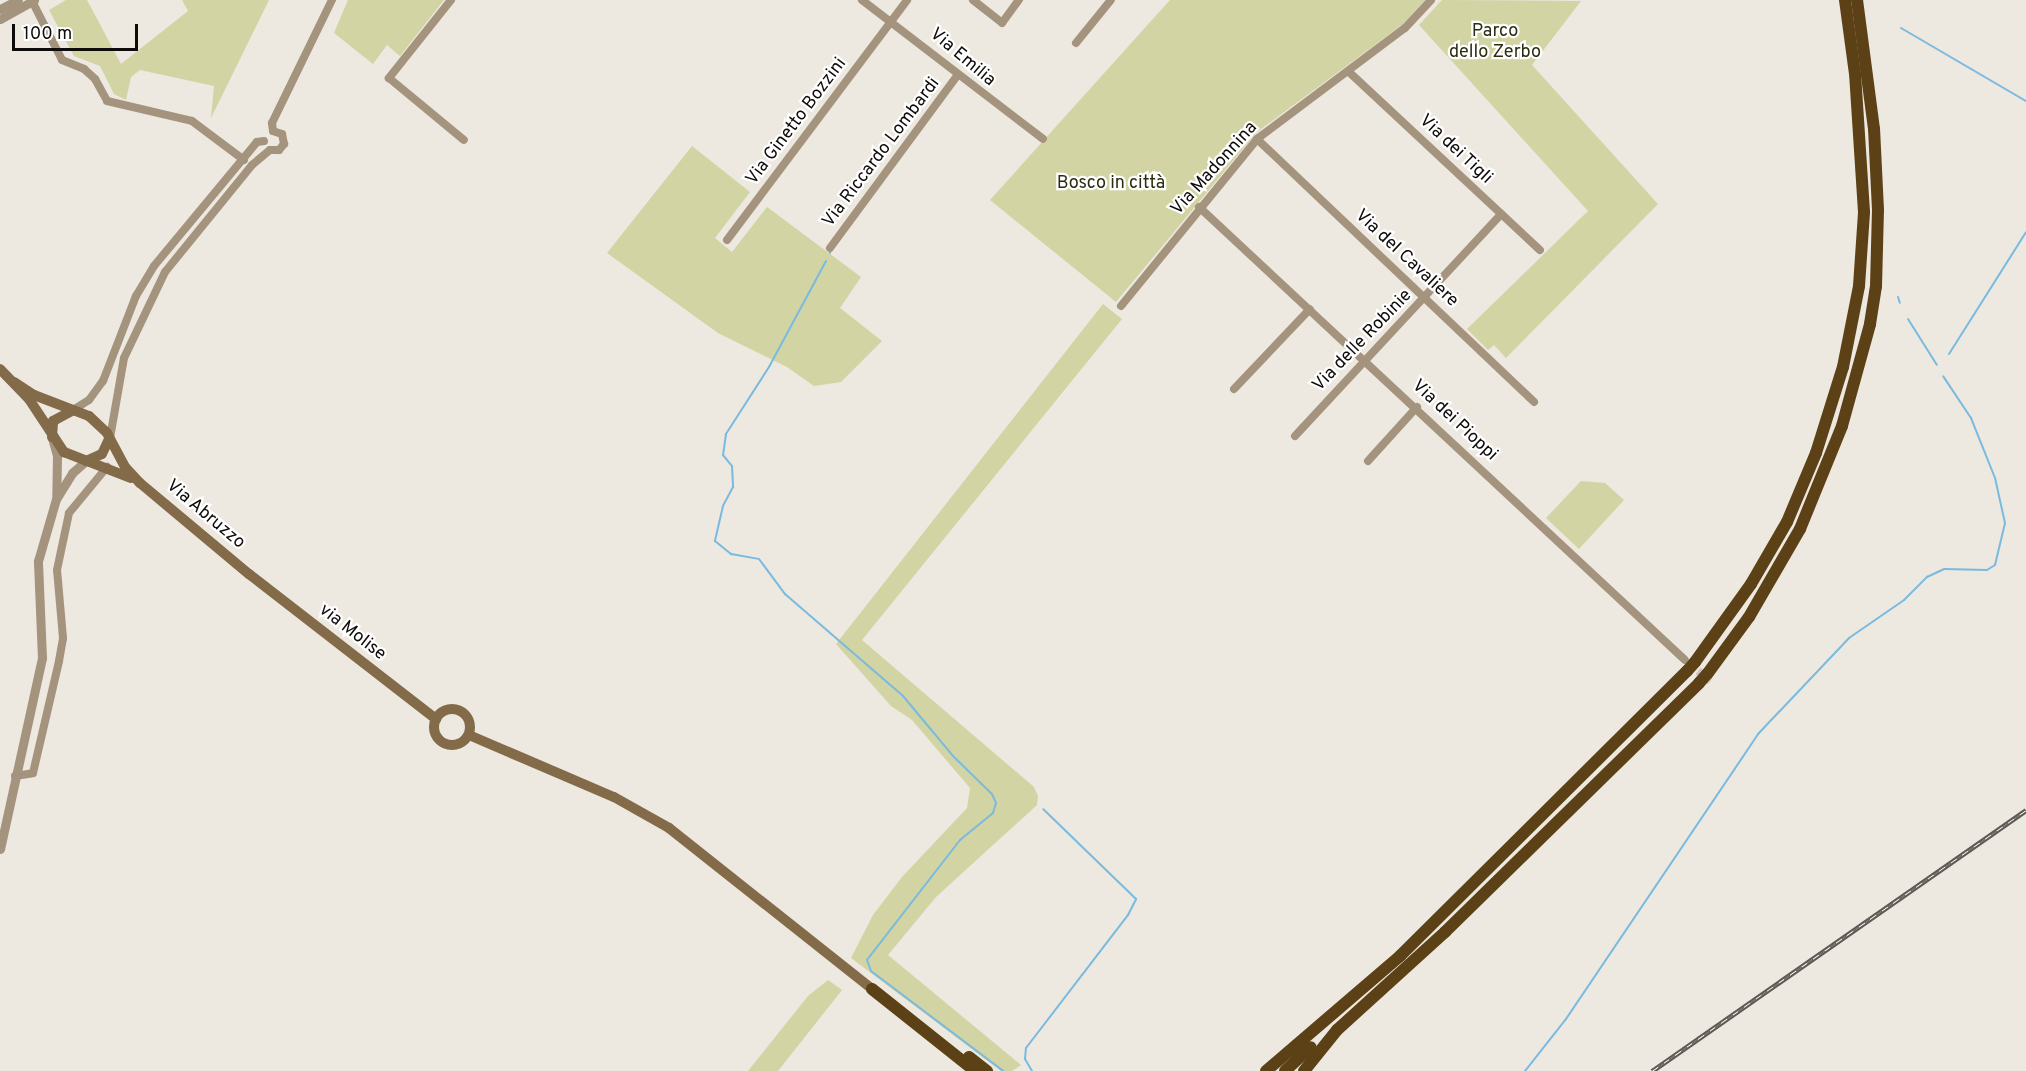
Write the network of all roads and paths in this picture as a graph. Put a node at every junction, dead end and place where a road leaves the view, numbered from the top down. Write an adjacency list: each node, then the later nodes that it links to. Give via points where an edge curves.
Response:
1 (18, 0): 14 (street)
2 (332, 0): 21 (street, via 272,123)
3 (451, 0): 24 (street, via 389,78)
4 (862, 0): 16 (street, Via Emilia)
5 (907, 0): 16 (street, Via Ginetto Bozzini)
6 (973, 0): 7 (street, via 1002,23)
7 (1019, 0)
8 (1112, 0): 17 (street)
9 (1431, 0): 18 (street, Via Madonnina, via 1405,28)
10 (1839, 0): 19 (highway)
11 (1845, 0): 19 (highway)
12 (1857, 0): 57 (highway, bridge, via 1874,129 1876,286 1870,324 1842,426 1800,529 1749,616 1699,683)
13 (33, 1): 15 (street); 27 (street, via 62,60 89,74 107,101 192,121)
14 (0, 9)
15 (0, 19)
16 (891, 21): 20 (street, Via Emilia, via 948,64); 30 (street, Via Ginetto Bozzini)
17 (1076, 43)
18 (1349, 72): 23 (street, Via Madonnina); 29 (street, Via dei Tigli)
19 (1855, 74): 52 (highway, via 1864,213 1862,253 1856,305 1837,390 1787,522 1751,584)
20 (957, 76): 22 (street, Via Emilia); 31 (street, Via Riccardo Lombardi)
21 (273, 131): 25 (street); 26 (street, via 282,134 284,144 279,150)
22 (1043, 139)
23 (1257, 139): 28 (street, Via Madonnina); 33 (street, Via del Cavaliere)
24 (464, 140)
25 (264, 141): 26 (street); 27 (street, via 257,142)
26 (270, 150): 45 (street, via 252,165 165,272 124,358)
27 (244, 160): 42 (street, via 154,266 136,296 103,381 89,400)
28 (1199, 207): 34 (street, Via Madonnina); 35 (street, Via dei Pioppi)
29 (1501, 214): 32 (street, Via dei Tigli); 33 (street, Via delle Robinie)
30 (727, 240)
31 (830, 248)
32 (1540, 250)
33 (1425, 298): 36 (street, Via delle Robinie); 40 (street, Via del Cavaliere)
34 (1121, 306)
35 (1310, 309): 36 (street, Via dei Pioppi); 39 (street)
36 (1365, 359): 41 (street, Via dei Pioppi); 43 (street, Via delle Robinie)
37 (0, 369): 38 (main road)
38 (14, 382): 42 (main road); 44 (main road, via 37,410)
39 (1234, 389)
40 (1534, 402)
41 (1417, 407): 47 (street); 52 (street, Via dei Pioppi)
42 (72, 411): 44 (main road, via 53,421); 45 (main road, via 89,416)
43 (1295, 436)
44 (52, 438): 46 (main road, via 64,452); 50 (street, via 57,456)
45 (109, 439): 46 (main road, via 102,454); 49 (main road, Via Abruzzo, via 125,467)
46 (86, 461): 48 (main road, Via Abruzzo); 50 (street, via 72,473)
47 (1368, 461)
48 (107, 467): 49 (main road, Via Abruzzo); 55 (street, via 69,513 57,570 63,638 59,661 33,773)
49 (140, 483): 51 (main road, Via Abruzzo)
50 (56, 500): 55 (street, via 38,561 42,658)
51 (249, 574): 53 (main road, via Molise)
52 (1689, 664): 57 (highway)
53 (436, 719): 54 (main road, via 436,735 444,743 455,745); 54 (main road, via 445,710 461,711 469,719)
54 (469, 735): 58 (main road, via 614,797 669,828)
55 (15, 776): 56 (street)
56 (0, 849)
57 (1404, 961): 63 (highway); 64 (highway); 65 (highway, via 1325,1042)
58 (872, 989): 59 (highway)
59 (900, 1012): 60 (highway, via 930,1045); 61 (highway); 62 (highway)
60 (962, 1071)
61 (975, 1071)
62 (987, 1071)
63 (1266, 1071)
64 (1285, 1071)
65 (1304, 1071)

